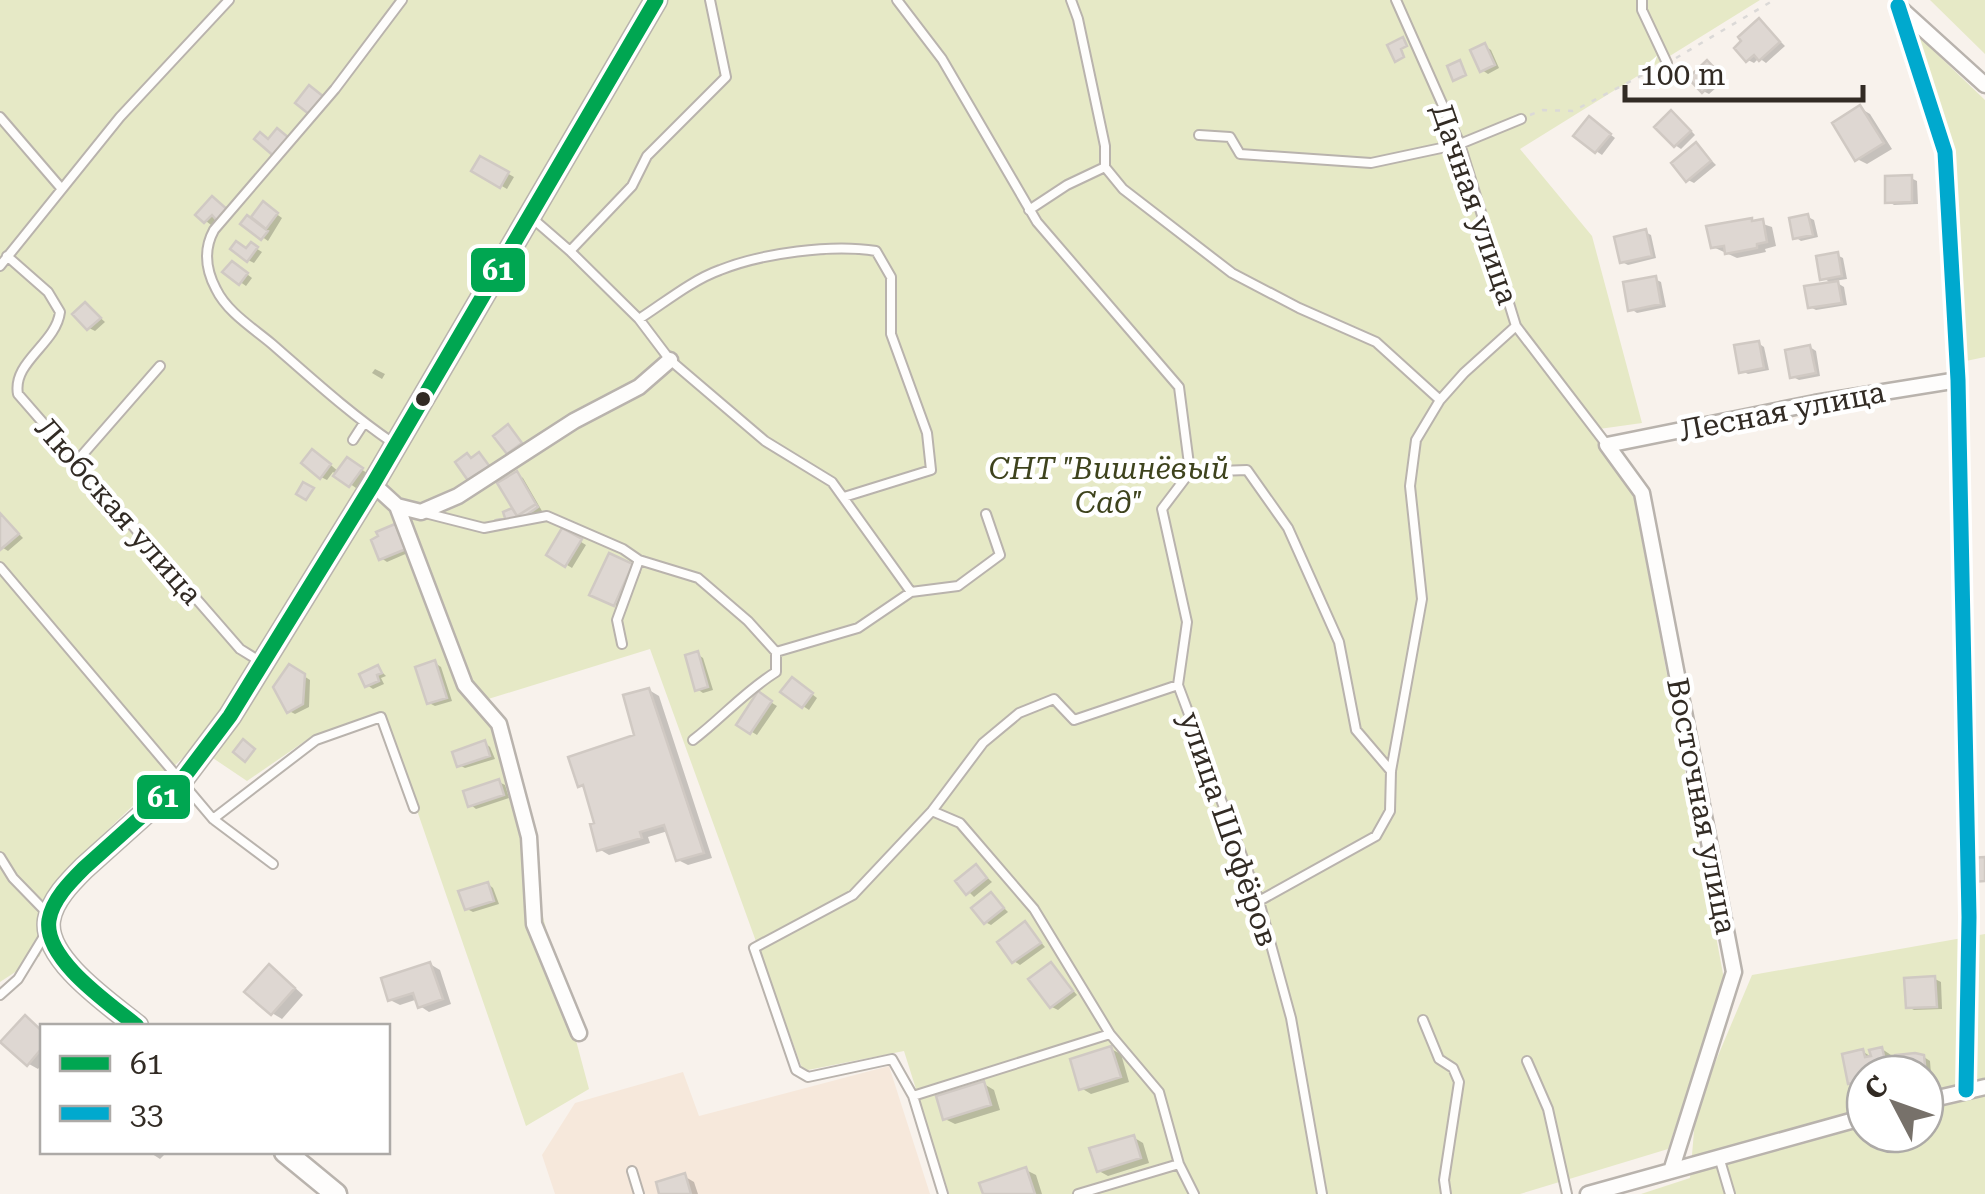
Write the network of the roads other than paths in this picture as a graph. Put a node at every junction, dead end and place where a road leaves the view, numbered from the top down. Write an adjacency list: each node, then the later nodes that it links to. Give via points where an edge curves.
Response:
1 (229, 0): 17 (lane)
2 (402, 0): 29 (lane, via 214,230 206,254 224,302)
3 (656, 0): 19 (street)
4 (710, 0): 20 (lane, via 726,77 647,156 632,186)
5 (896, 0): 18 (lane, via 942,60)
6 (1070, 0): 16 (lane)
7 (1396, 0): 15 (lane, Дачная улица)
8 (1642, 0): 10 (lane)
9 (1895, 3): 11 (street); 27 (street, via 1945,152)
10 (1667, 63)
11 (1985, 85)
12 (0, 116): 17 (lane)
13 (1522, 119): 15 (lane)
14 (1200, 135): 15 (lane, via 1230,137 1240,154 1371,163)
15 (1460, 144): 24 (lane, Дачная улица)
16 (1104, 167): 18 (lane); 28 (lane, via 1232,272 1376,342)
17 (61, 188): 21 (lane)
18 (1030, 210): 34 (lane, via 1179,386)
19 (532, 218): 20 (lane); 31 (street)
20 (570, 251): 23 (lane)
21 (8, 256): 22 (lane); 33 (lane, Любская улица, via 60,312 50,338 20,374 18,394)
22 (0, 266)
23 (639, 319): 25 (lane); 36 (lane, via 718,270 783,255 876,251 891,277 891,334 928,433 931,470)
24 (1516, 326): 28 (lane); 32 (lane, Дачная улица)
25 (670, 360): 36 (lane); 38 (street, via 638,387)
26 (160, 366): 33 (lane)
27 (1958, 380): 32 (street, Лесная улица); 64 (street)
28 (1440, 400): 48 (lane, via 1416,440 1410,486 1422,600)
29 (364, 423): 30 (lane); 31 (lane)
30 (353, 440)
31 (396, 445): 35 (street)
32 (1606, 445): 72 (street, Восточная улица, via 1642,493 1734,972)
33 (77, 461): 45 (lane, Любская улица, via 240,649)
34 (1190, 472): 46 (lane, улица Шофёров, via 1162,510 1186,622); 48 (lane, via 1247,470 1288,528 1339,642 1356,730)
35 (373, 484): 37 (street); 45 (street)
36 (844, 497): 42 (lane)
37 (397, 506): 38 (street); 60 (street, via 465,685 499,724 529,837 534,924)
38 (421, 512): 40 (lane, via 484,528 548,516)
39 (986, 514): 42 (lane, via 1000,555 958,586)
40 (639, 560): 43 (lane, via 616,620); 44 (lane, via 698,578)
41 (0, 567): 49 (lane)
42 (911, 592): 44 (lane, via 858,628)
43 (622, 644)
44 (776, 652): 47 (lane, via 776,672)
45 (261, 662): 49 (street)
46 (1178, 685): 51 (lane, via 1074,720 1054,698 1020,713 983,743); 55 (lane, улица Шофёров)
47 (694, 740)
48 (1391, 771): 55 (lane, via 1390,811 1376,836)
49 (181, 781): 52 (lane); 56 (street, via 70,882)
50 (414, 808): 52 (lane, via 381,717 316,740)
51 (932, 811): 61 (lane, via 960,824 1034,910); 65 (lane, via 853,894 754,948 796,1070 808,1077 892,1059)
52 (213, 818): 54 (lane)
53 (0, 858): 56 (lane)
54 (273, 864)
55 (1258, 901): 78 (lane, улица Шофёров, via 1291,1018)
56 (48, 922): 57 (lane, via 18,979); 59 (street, via 73,972)
57 (0, 995)
58 (1423, 1020): 79 (lane, via 1439,1060 1459,1082)
59 (135, 1024)
60 (579, 1033)
61 (1110, 1034): 65 (lane); 70 (lane, via 1159,1092)
62 (1526, 1062): 80 (lane, via 1548,1109)
63 (1985, 1087): 64 (street)
64 (1966, 1090): 66 (street)
65 (913, 1096): 75 (lane)
66 (1945, 1096)
67 (1845, 1123): 69 (street)
68 (287, 1154): 73 (street)
69 (1718, 1158): 72 (street); 82 (lane)
70 (1179, 1164): 76 (lane); 77 (lane)
71 (632, 1170): 74 (lane)
72 (1670, 1171): 81 (street)
73 (336, 1194)
74 (640, 1194)
75 (943, 1194)
76 (1078, 1194)
77 (1194, 1194)
78 (1322, 1194)
79 (1446, 1194)
80 (1568, 1194)
81 (1588, 1194)
82 (1730, 1194)

